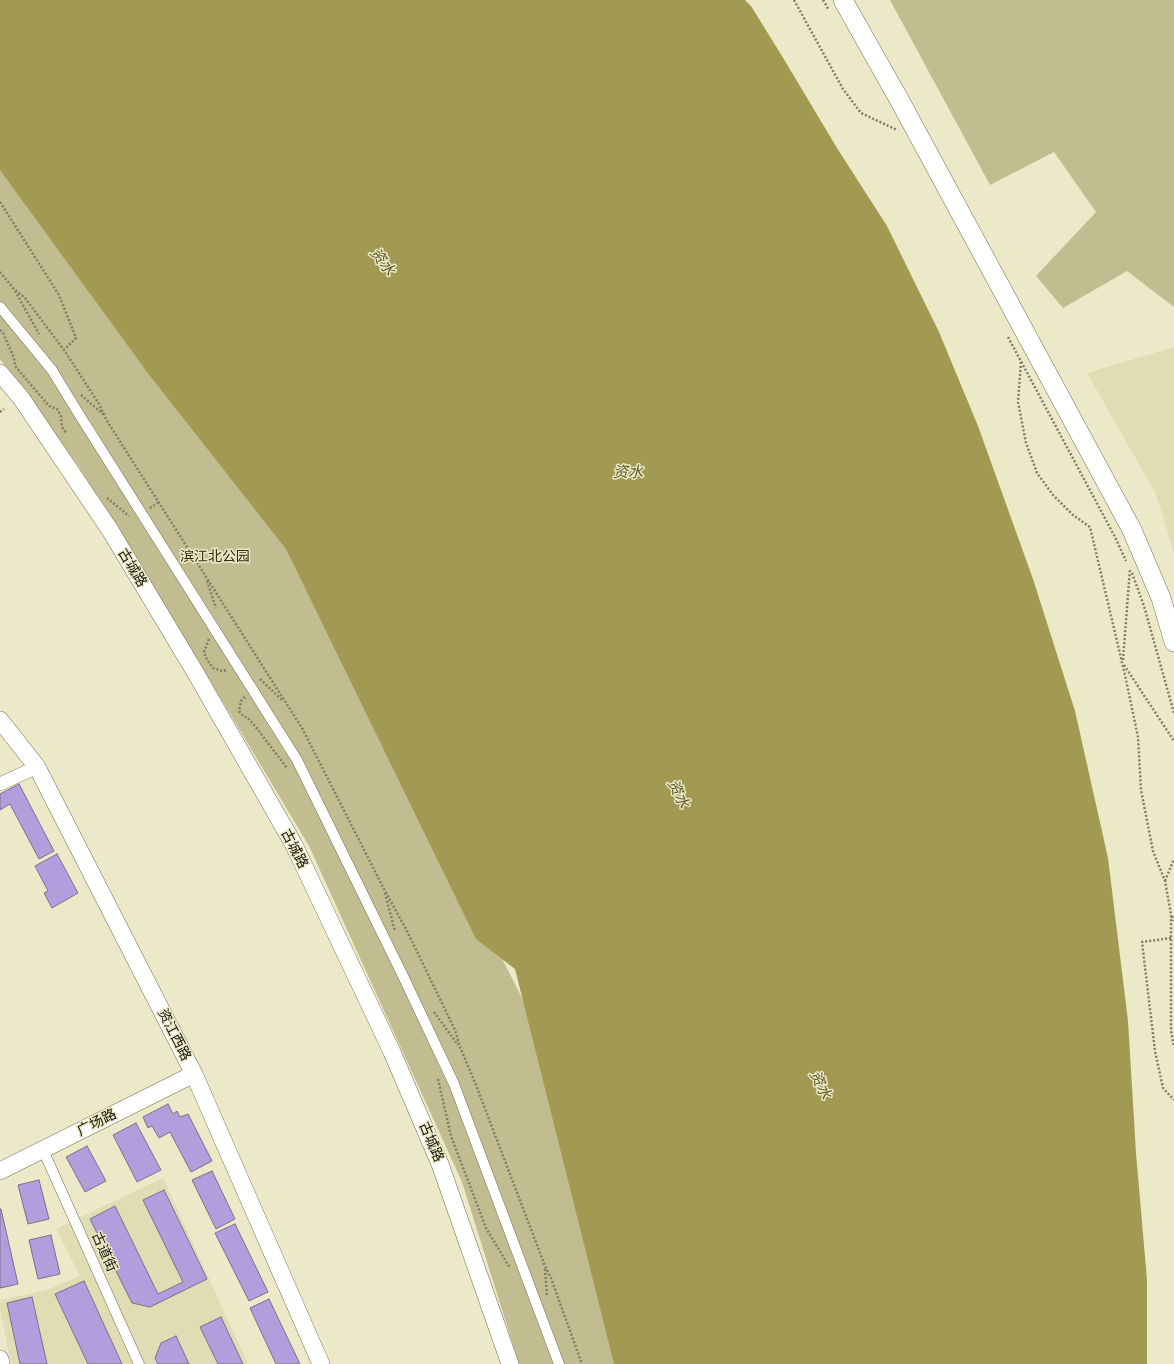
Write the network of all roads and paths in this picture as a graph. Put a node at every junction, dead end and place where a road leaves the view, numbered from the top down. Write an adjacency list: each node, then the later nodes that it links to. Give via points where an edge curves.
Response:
1 (794, 0): 5 (path, via 843,89 861,113)
2 (823, 0): 3 (path)
3 (837, 7): 7 (main road)
4 (892, 122): 5 (path)
5 (896, 129): 6 (path); 7 (path)
6 (900, 136)
7 (921, 140): 26 (main road, via 1132,530 1161,598)
8 (0, 202): 14 (path, via 59,295 76,338)
9 (14, 289): 13 (path)
10 (0, 307): 28 (street, via 52,370)
11 (0, 330): 19 (path, via 16,366 49,406 57,409)
12 (1006, 333): 15 (path)
13 (40, 338)
14 (64, 350)
15 (1021, 361): 22 (path); 27 (path, via 1018,402 1026,444 1037,473 1052,495 1072,515 1090,527)
16 (0, 373): 61 (street, 古城路, via 21,398 110,530 294,845 392,1052 440,1164)
17 (4, 409): 18 (path)
18 (0, 412)
19 (66, 433)
20 (107, 498): 21 (path)
21 (134, 520)
22 (1130, 569): 27 (path); 31 (path, via 1144,606)
23 (205, 576): 24 (path)
24 (217, 610)
25 (210, 637): 28 (path, via 204,652 213,668 222,671 236,670)
26 (1174, 642)
27 (1123, 664): 33 (path); 40 (path, via 1138,738 1141,790 1153,851)
28 (244, 676): 35 (path, via 247,695 241,701 239,711 255,726); 62 (street, via 297,760 454,1084)
29 (260, 678): 30 (path)
30 (286, 704)
31 (1174, 713)
32 (0, 720): 34 (street, 资江西路)
33 (1174, 741)
34 (37, 767): 36 (street); 49 (street, 资江西路)
35 (291, 773)
36 (0, 784)
37 (1174, 859): 39 (path)
38 (1174, 866): 39 (path)
39 (1170, 868): 40 (path)
40 (1165, 881): 42 (path)
41 (384, 889): 44 (path)
42 (1171, 914): 43 (path); 45 (path)
43 (1174, 921)
44 (396, 934)
45 (1171, 938): 47 (path, via 1171,1031); 51 (path, via 1142,942 1155,1051 1163,1088)
46 (432, 1010): 48 (path)
47 (1174, 1046)
48 (460, 1047)
49 (194, 1074): 52 (street, 广场路); 60 (street, 资江西路)
50 (438, 1076): 55 (path, via 451,1136 480,1214)
51 (1174, 1100)
52 (43, 1150): 53 (street, 广场路); 59 (street, 古道街)
53 (0, 1171)
54 (545, 1266): 56 (path)
55 (511, 1269)
56 (547, 1297)
57 (0, 1359): 58 (street)
58 (1, 1364)
59 (138, 1364)
60 (320, 1364)
61 (510, 1364)
62 (559, 1364)

